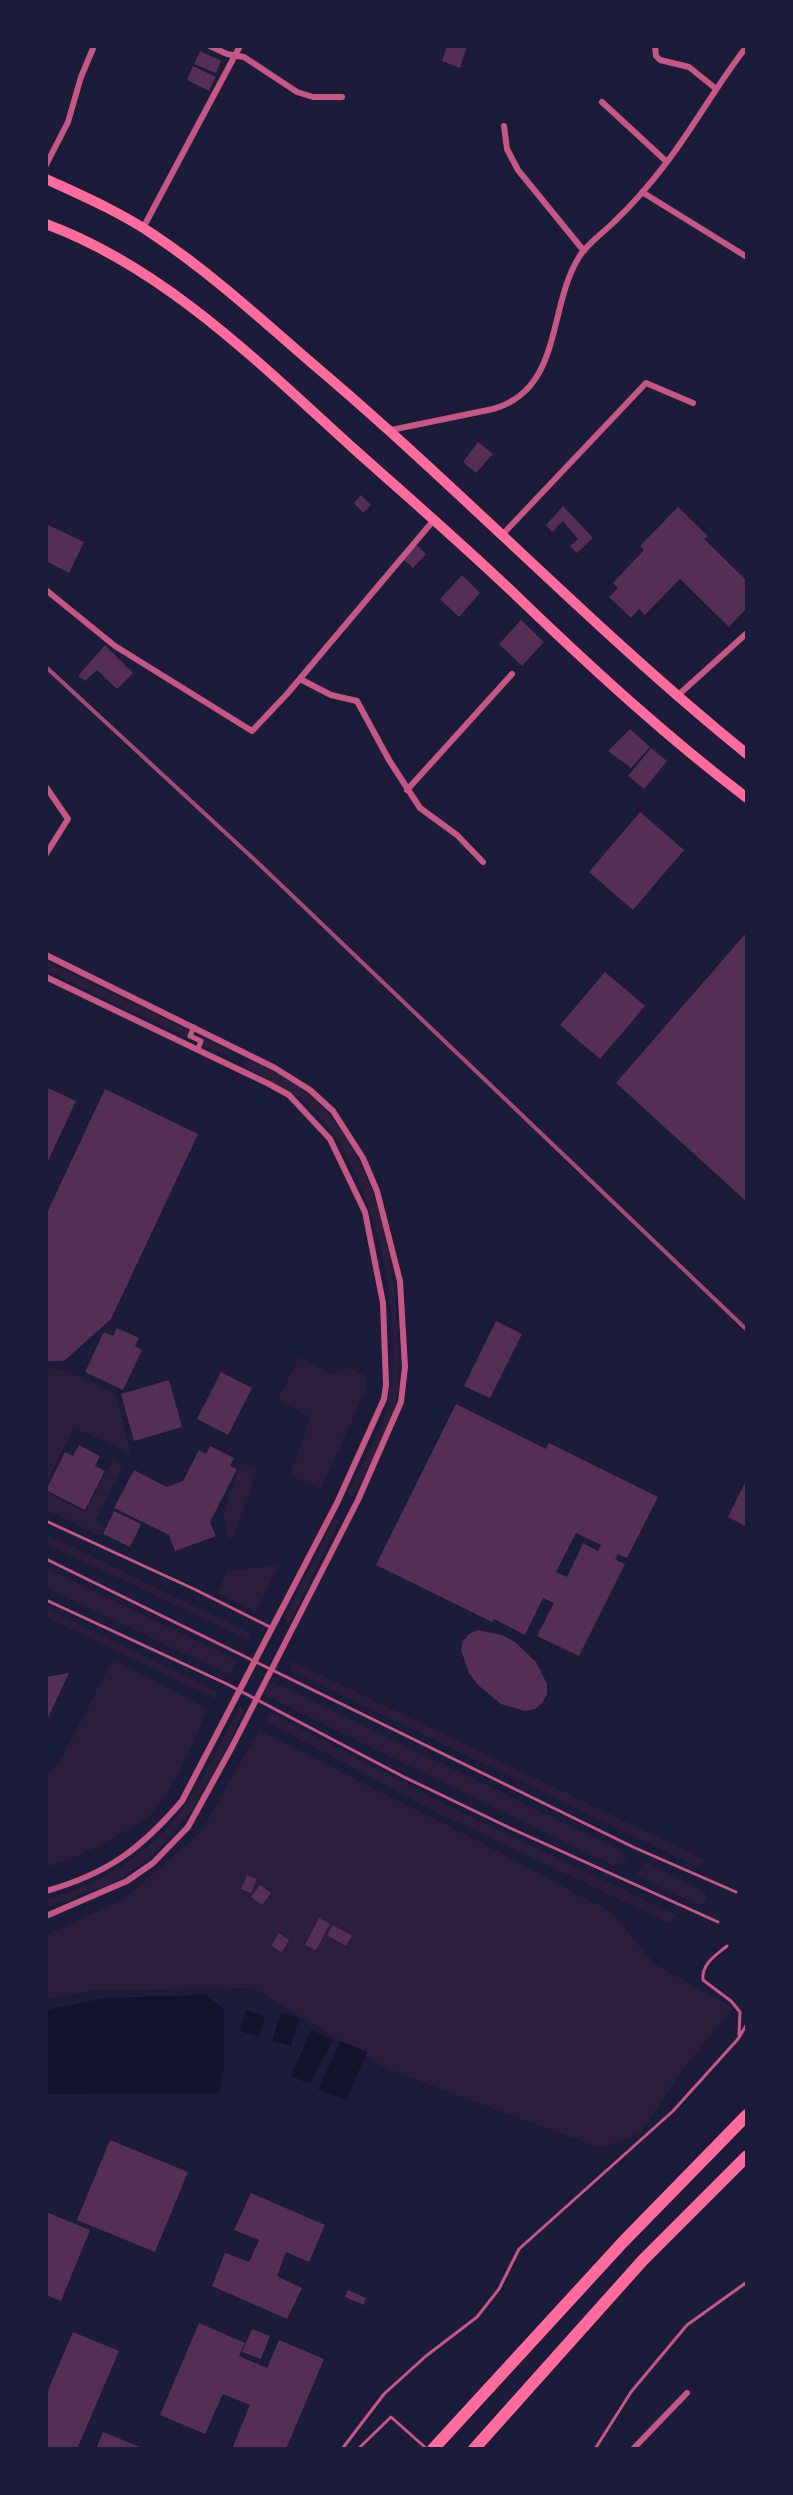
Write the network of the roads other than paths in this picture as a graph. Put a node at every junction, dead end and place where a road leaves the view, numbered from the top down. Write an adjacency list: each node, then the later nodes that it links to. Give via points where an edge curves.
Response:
1 (94, 46): 12 (street, via 68,122)
2 (210, 46): 6 (street)
3 (240, 46): 6 (street)
4 (655, 46): 7 (street, via 660,60 689,67)
5 (747, 46): 7 (street)
6 (235, 55): 8 (street, via 297,92); 16 (street)
7 (715, 88): 11 (street)
8 (342, 97)
9 (602, 102): 11 (street)
10 (504, 126): 17 (street, via 507,149 518,170)
11 (667, 162): 14 (street)
12 (46, 165)
13 (46, 179): 16 (main road)
14 (642, 192): 17 (street); 18 (street)
15 (46, 224): 21 (main road, via 122,261 179,298)
16 (143, 228): 20 (main road, via 215,280)
17 (584, 251): 20 (street, via 570,276 547,356 525,394 493,409)
18 (747, 257)
19 (693, 403): 22 (street, via 646,383)
20 (391, 430): 22 (main road)
21 (433, 521): 26 (street); 31 (main road, via 654,725)
22 (502, 535): 27 (main road)
23 (46, 590): 26 (street, via 115,646 246,730 255,730)
24 (747, 633): 27 (street)
25 (512, 674): 30 (street)
26 (300, 679): 30 (street, via 357,701)
27 (676, 697): 28 (main road)
28 (747, 754)
29 (46, 787): 32 (street, via 68,819)
30 (407, 790): 33 (street, via 420,808)
31 (747, 798)
32 (46, 854)
33 (483, 862)
34 (46, 955): 36 (street)
35 (46, 977): 37 (street)
36 (194, 1026): 37 (street, via 190,1036 201,1041); 38 (street)
37 (198, 1049): 39 (street)
38 (240, 1050): 39 (street); 45 (street, via 310,1090 353,1140 386,1219 403,1311 401,1402 371,1474)
39 (233, 1066): 43 (street, via 289,1095 330,1139 365,1212 387,1346 384,1399)
40 (46, 1521): 43 (lane)
41 (46, 1559): 44 (lane)
42 (46, 1600): 46 (lane)
43 (272, 1629): 44 (street)
44 (255, 1660): 45 (lane); 46 (street)
45 (271, 1668): 47 (street); 49 (lane, via 633,1847)
46 (239, 1690): 47 (lane); 48 (street, via 205,1762 158,1829 90,1877)
47 (255, 1698): 50 (street, via 198,1812 169,1848 127,1881); 51 (lane, via 484,1816)
48 (46, 1891)
49 (736, 1892)
50 (46, 1915)
51 (718, 1922)
52 (727, 1946): 54 (lane, via 702,1972 703,1980 740,2012)
53 (747, 2024): 54 (lane)
54 (738, 2039): 59 (lane, via 661,2122 519,2249 499,2289 477,2317 384,2394)
55 (747, 2115): 61 (highway)
56 (747, 2156): 62 (highway, via 643,2260)
57 (747, 2282): 63 (lane, via 687,2325 631,2392)
58 (687, 2393): 64 (street)
59 (342, 2449)
60 (358, 2449): 61 (lane, via 391,2417)
61 (430, 2449)
62 (474, 2449)
63 (595, 2449)
64 (633, 2449)

